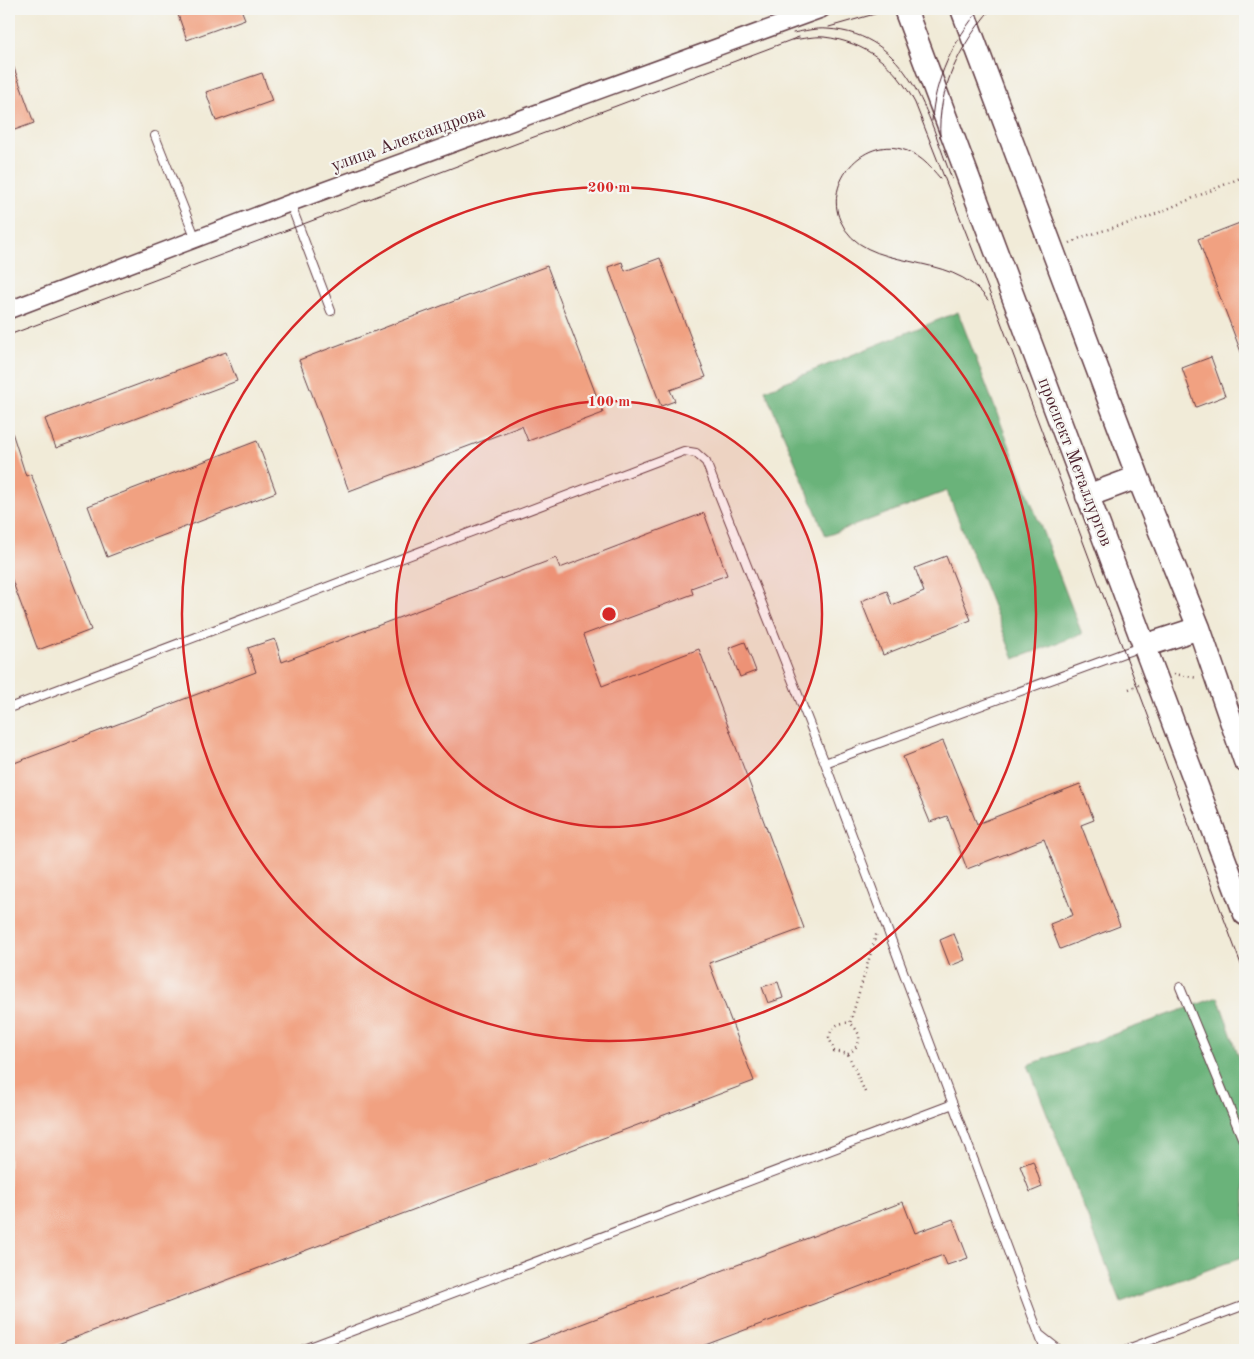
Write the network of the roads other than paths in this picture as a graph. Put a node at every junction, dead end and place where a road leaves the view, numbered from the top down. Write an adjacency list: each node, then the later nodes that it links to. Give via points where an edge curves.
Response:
1 (822, 9): 5 (street, улица Александрова)
2 (905, 9): 10 (street, проспект Металлургов)
3 (962, 9): 9 (street)
4 (155, 136): 6 (lane)
5 (290, 204): 6 (street, улица Александрова); 8 (lane)
6 (196, 239): 7 (street, улица Александрова)
7 (9, 310)
8 (331, 311)
9 (1138, 477): 10 (street); 11 (street)
10 (1087, 496): 12 (street, проспект Металлургов)
11 (1199, 628): 12 (street); 14 (street)
12 (1144, 646): 15 (lane); 16 (street, проспект Металлургов)
13 (9, 708): 15 (lane, via 684,451 696,453 706,462)
14 (1245, 761)
15 (825, 763): 18 (lane)
16 (1245, 914)
17 (1180, 987): 19 (lane)
18 (953, 1104): 21 (lane); 22 (lane)
19 (1245, 1145)
20 (1245, 1305): 25 (lane)
21 (1039, 1334): 23 (lane); 24 (lane)
22 (302, 1350)
23 (1045, 1350)
24 (1059, 1350)
25 (1125, 1350)

